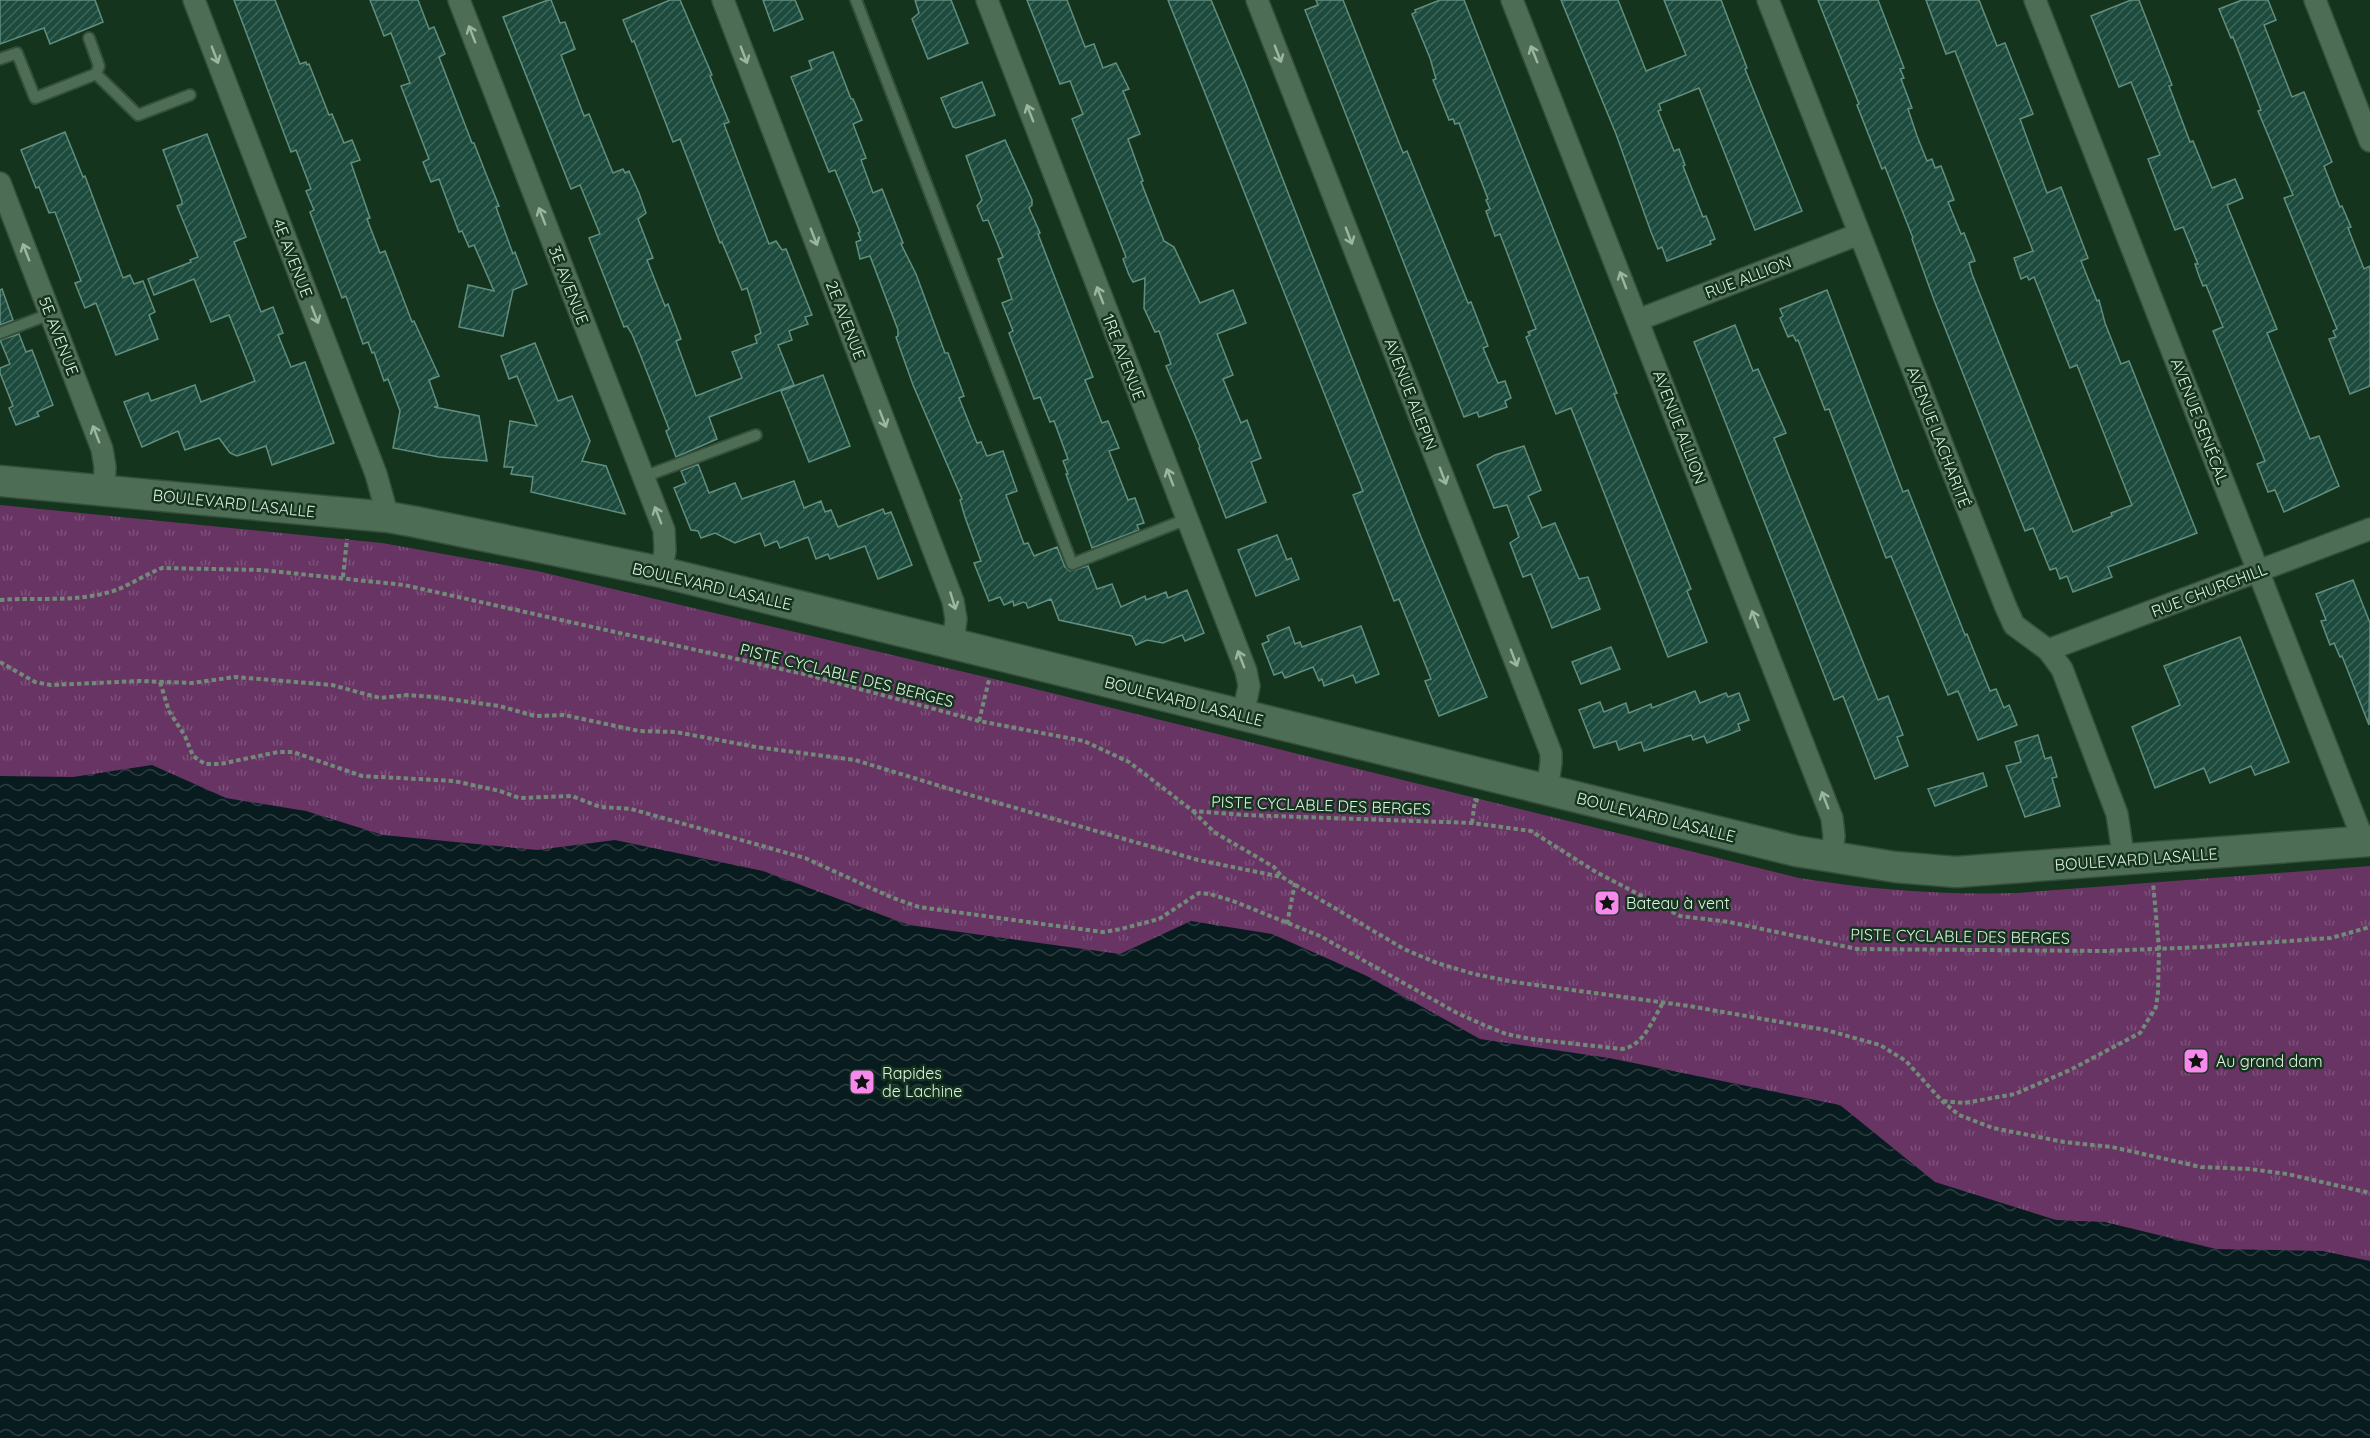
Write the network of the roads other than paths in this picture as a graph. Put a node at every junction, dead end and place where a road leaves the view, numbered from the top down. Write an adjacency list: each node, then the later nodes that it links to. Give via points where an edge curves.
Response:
1 (194, 0): 25 (street, 4E AVENUE, one-way to 25, via 376,474)
2 (459, 0): 22 (street, 3E AVENUE, one-way to 2)
3 (723, 0): 30 (street, 2E AVENUE, one-way to 30, via 953,601)
4 (856, 0): 26 (lane, via 1072,564)
5 (987, 0): 26 (street, 1RE AVENUE, one-way to 5)
6 (1257, 0): 33 (street, AVENUE ALEPIN, one-way to 33, via 1548,746 1552,758)
7 (1512, 0): 19 (street, AVENUE ALLION, one-way to 7)
8 (1768, 0): 17 (street, AVENUE LACHARITÉ)
9 (2035, 0): 29 (street, AVENUE SENÉCAL)
10 (2315, 0): 15 (street)
11 (89, 38): 13 (lane, via 99,66)
12 (0, 59): 13 (lane, via 17,53 34,98)
13 (96, 74): 14 (lane, via 138,115)
14 (190, 95)
15 (2370, 141)
16 (0, 183): 18 (street, 5E AVENUE, one-way to 16)
17 (1859, 234): 19 (street, RUE ALLION); 31 (street, AVENUE LACHARITÉ, via 2007,611 2020,631)
18 (50, 314): 20 (lane); 24 (street, 5E AVENUE, one-way to 18, via 104,454)
19 (1638, 320): 35 (street, AVENUE ALLION, one-way to 19, via 1832,818)
20 (0, 333)
21 (756, 435): 22 (lane)
22 (643, 477): 28 (street, 3E AVENUE, one-way to 22, via 664,530)
23 (0, 481): 24 (main road, BOULEVARD LASALLE)
24 (104, 490): 25 (main road, BOULEVARD LASALLE)
25 (388, 518): 28 (main road, BOULEVARD LASALLE)
26 (1187, 519): 32 (street, 1RE AVENUE, one-way to 26, via 1248,679)
27 (2370, 529): 29 (street, RUE CHURCHILL)
28 (661, 572): 30 (main road, BOULEVARD LASALLE)
29 (2259, 572): 31 (street, RUE CHURCHILL); 34 (street, AVENUE SENÉCAL)
30 (953, 643): 32 (main road, BOULEVARD LASALLE)
31 (2048, 650): 36 (street, AVENUE LACHARITÉ, via 2067,682 2117,814)
32 (1243, 715): 33 (main road, BOULEVARD LASALLE)
33 (1547, 790): 35 (main road, BOULEVARD LASALLE)
34 (2367, 842): 36 (main road, BOULEVARD LASALLE)
35 (1832, 857): 36 (main road, BOULEVARD LASALLE, via 1956,872)
36 (2124, 860)

